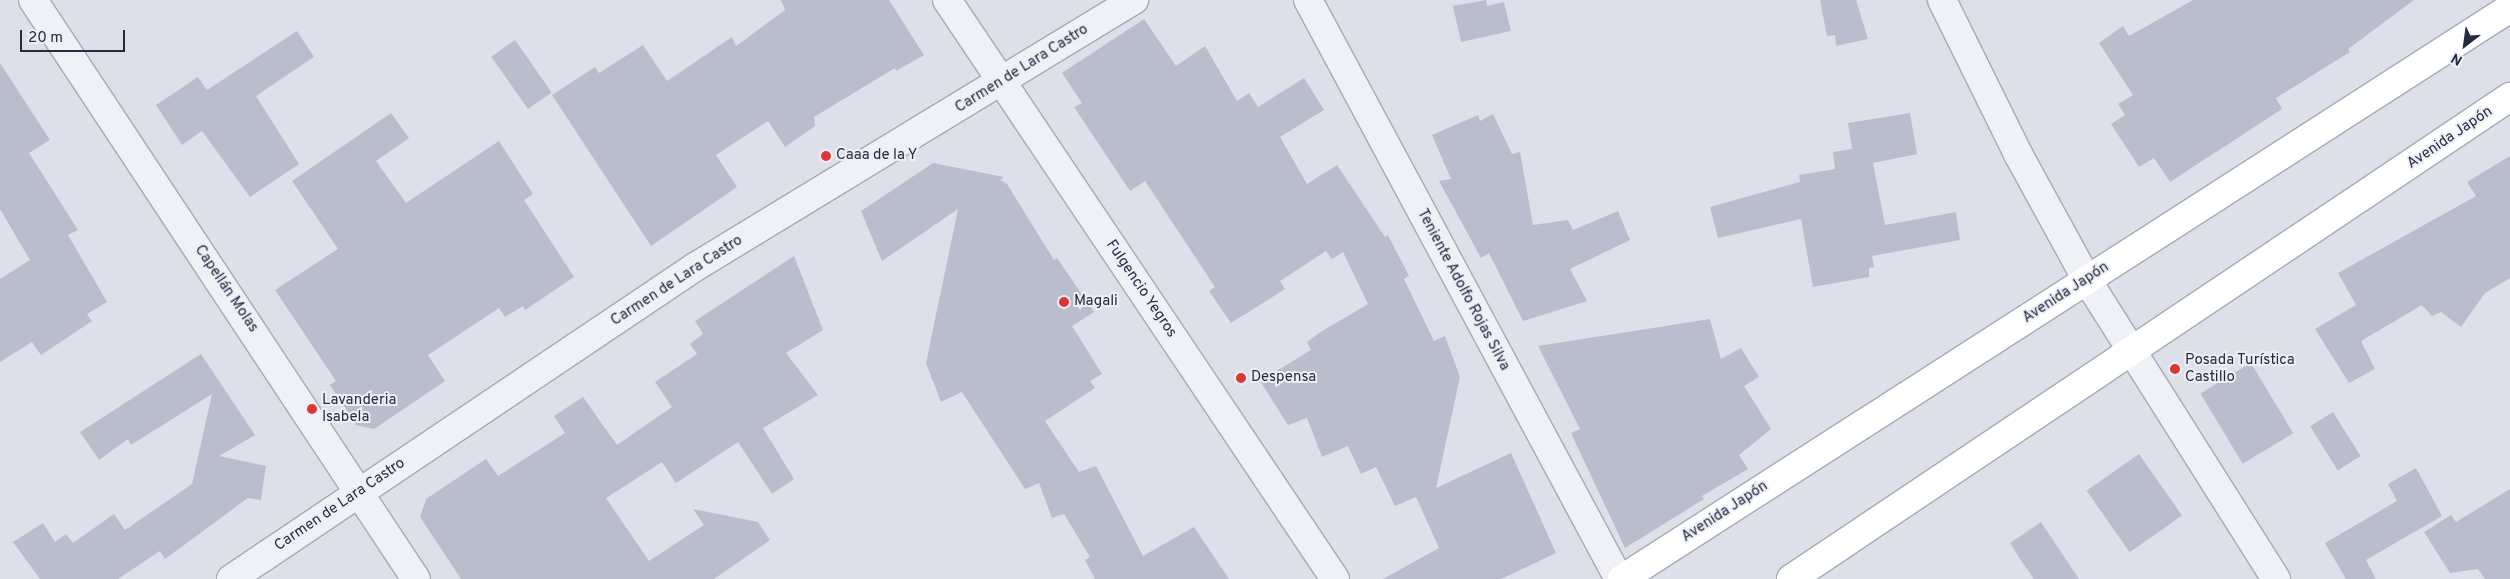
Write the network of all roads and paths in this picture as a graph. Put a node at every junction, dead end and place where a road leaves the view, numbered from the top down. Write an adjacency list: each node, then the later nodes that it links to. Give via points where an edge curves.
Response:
1 (33, 0): 11 (street, Capellán Molas)
2 (947, 0): 7 (street, Fulgencio Yegros)
3 (1134, 0): 7 (street, Carmen de Lara Castro)
4 (1308, 0): 15 (street, Teniente Adolfo Rojas Silva)
5 (1942, 0): 9 (street, via 2018,154)
6 (2510, 8): 9 (main road, Avenida Japón)
7 (1002, 82): 11 (street, Carmen de Lara Castro, via 695,268); 14 (street, Fulgencio Yegros)
8 (2510, 97): 10 (main road, Avenida Japón)
9 (2087, 280): 10 (street); 15 (main road, Avenida Japón)
10 (2130, 352): 16 (main road, Avenida Japón); 17 (street)
11 (360, 491): 12 (street, Carmen de Lara Castro); 13 (street, Capellán Molas)
12 (231, 579)
13 (416, 579)
14 (1335, 579)
15 (1621, 579)
16 (1791, 579)
17 (2276, 579)

